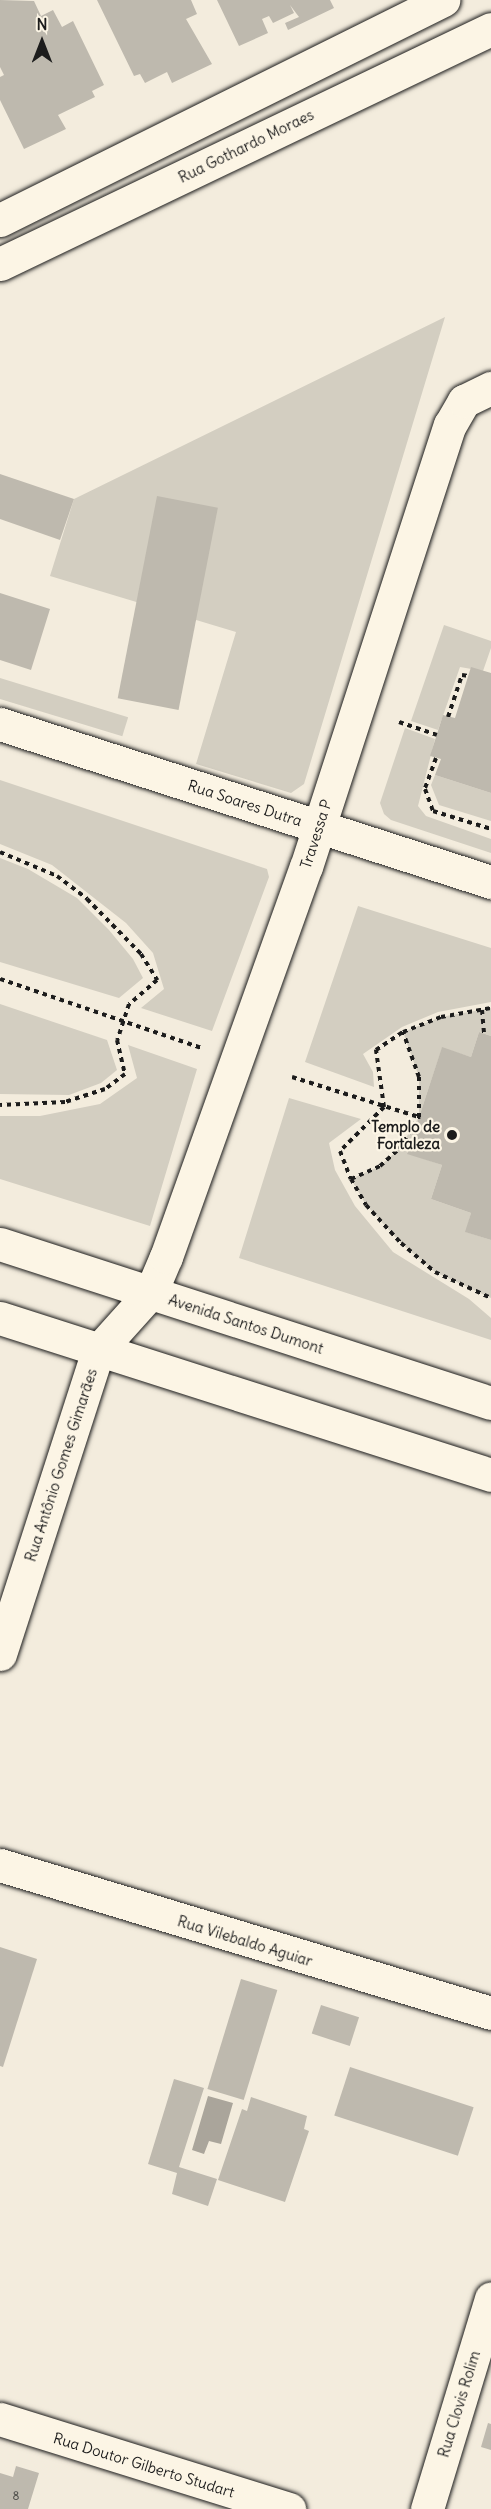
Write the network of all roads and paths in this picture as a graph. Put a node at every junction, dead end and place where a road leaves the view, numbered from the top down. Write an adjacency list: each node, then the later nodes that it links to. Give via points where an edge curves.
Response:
1 (443, 0): 3 (street)
2 (491, 28): 4 (street, Rua Gothardo Moraes)
3 (3, 210): 4 (street)
4 (30, 250): 5 (street, Rua Gothardo Moraes)
5 (0, 264)
6 (491, 388): 13 (street, Travessa P, via 464,401 450,425)
7 (469, 676): 8 (path, via 462,675)
8 (448, 717)
9 (399, 722): 11 (path)
10 (0, 724): 13 (street, Rua Soares Dutra)
11 (437, 735)
12 (436, 758): 14 (path, via 426,789 433,811)
13 (319, 827): 16 (street, Rua Soares Dutra); 30 (street, Travessa P)
14 (491, 829)
15 (0, 852): 20 (path, via 57,876 111,921 141,954 157,980 129,1004)
16 (491, 882)
17 (0, 979): 20 (path)
18 (491, 1008): 19 (path)
19 (482, 1010): 21 (path, via 441,1017); 22 (path)
20 (124, 1022): 23 (path); 25 (path, via 117,1040 124,1074 105,1089 65,1102)
21 (403, 1032): 26 (path, via 376,1050); 27 (path, via 419,1077)
22 (484, 1034)
23 (212, 1051)
24 (292, 1077): 26 (path)
25 (0, 1106)
26 (384, 1107): 27 (path); 28 (path, via 340,1151)
27 (419, 1117): 28 (path, via 399,1149 380,1166)
28 (351, 1179): 31 (path, via 366,1205 400,1243 435,1272)
29 (0, 1244): 30 (street, Avenida Santos Dumont)
30 (151, 1292): 33 (street, Rua Antônio Gomes Gimarães); 34 (street, Avenida Santos Dumont)
31 (491, 1298)
32 (0, 1318): 33 (street)
33 (98, 1351): 35 (street); 36 (street, Rua Antônio Gomes Gimarães)
34 (491, 1403)
35 (491, 1475)
36 (0, 1654)
37 (0, 1865): 38 (street, Rua Vilebaldo Aguiar)
38 (491, 2013)
39 (491, 2299): 42 (street, Rua Clovis Rolim)
40 (0, 2419): 41 (street, Rua Doutor Gilberto Studart)
41 (289, 2509)
42 (427, 2509)

